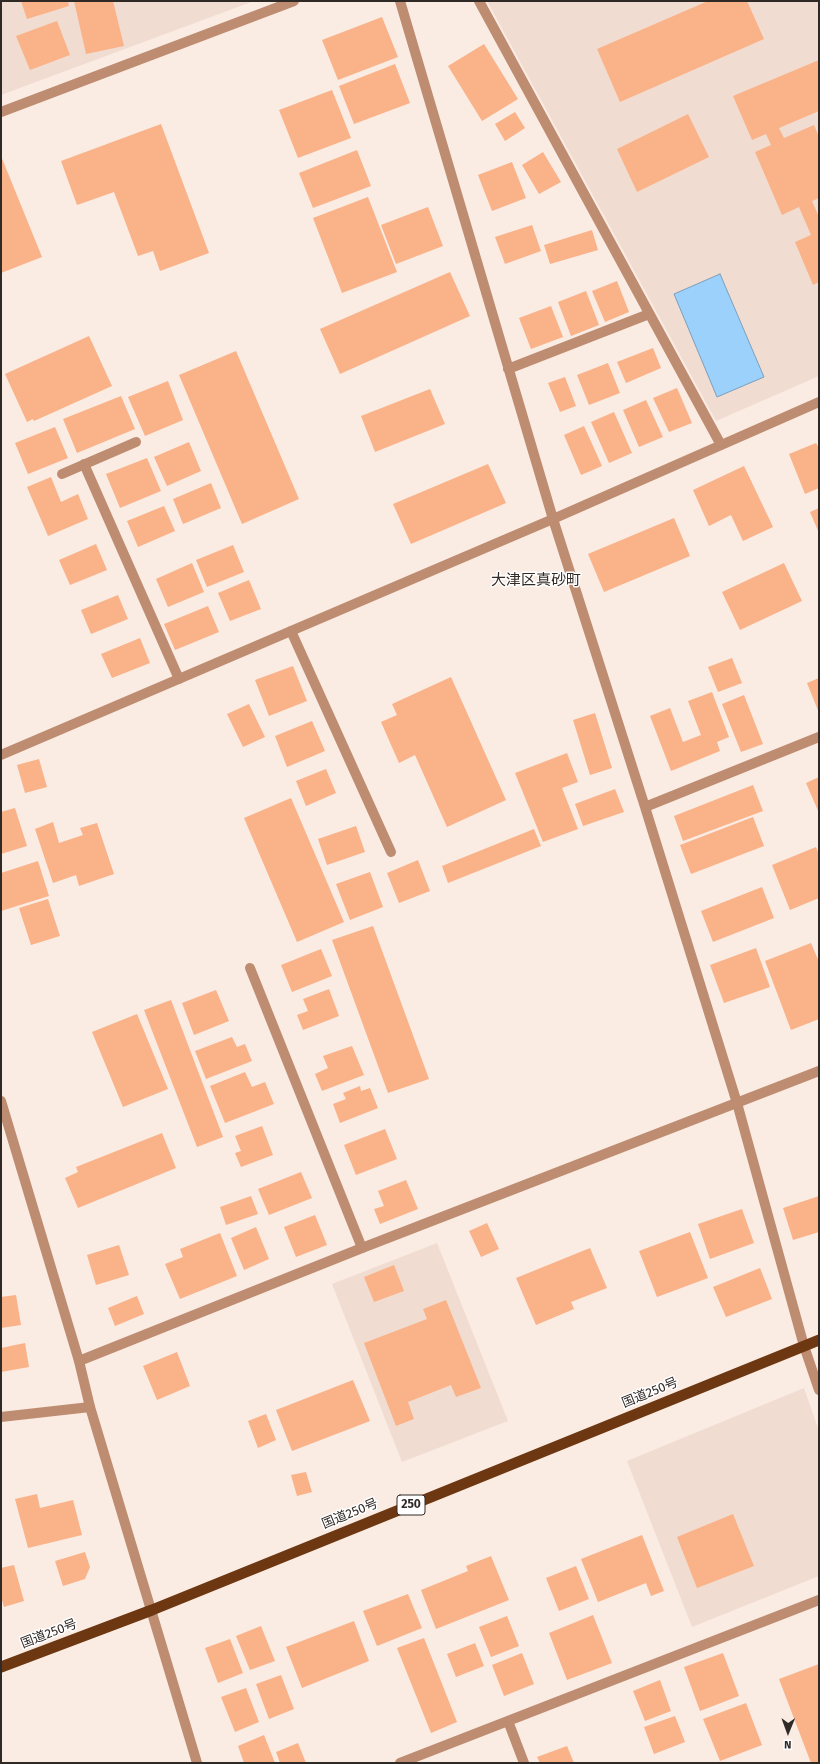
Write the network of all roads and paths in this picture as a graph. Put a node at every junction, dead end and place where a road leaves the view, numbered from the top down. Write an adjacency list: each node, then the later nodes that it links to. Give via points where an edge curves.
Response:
1 (294, 1): 4 (street)
2 (400, 1): 6 (street)
3 (479, 1): 5 (street)
4 (1, 112)
5 (649, 314): 6 (street); 9 (street)
6 (508, 369): 12 (street)
7 (819, 402): 9 (street)
8 (136, 442): 10 (street)
9 (721, 445): 12 (street)
10 (84, 464): 11 (street); 14 (street)
11 (62, 474)
12 (553, 519): 13 (street); 17 (street)
13 (291, 631): 14 (street); 18 (street)
14 (179, 679): 16 (street)
15 (819, 737): 17 (street)
16 (1, 755)
17 (646, 806): 22 (street)
18 (391, 852)
19 (250, 968): 23 (street)
20 (819, 1071): 22 (street)
21 (1, 1100): 26 (street)
22 (737, 1103): 23 (street); 25 (street)
23 (362, 1248): 26 (street)
24 (819, 1340): 25 (highway, 国道250号 / 250)
25 (804, 1346): 27 (street); 31 (highway, 国道250号 / 250)
26 (79, 1361): 28 (street)
27 (819, 1390)
28 (90, 1407): 29 (street); 31 (street)
29 (1, 1417)
30 (819, 1600): 33 (street)
31 (152, 1610): 32 (highway, 国道250号 / 250); 34 (street)
32 (1, 1668)
33 (508, 1721): 35 (street); 36 (street)
34 (197, 1763)
35 (400, 1763)
36 (524, 1763)

